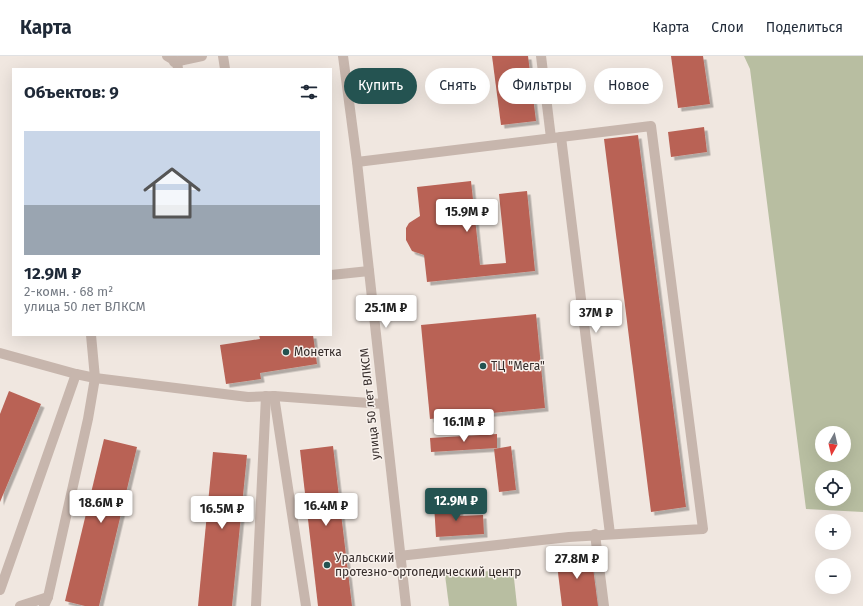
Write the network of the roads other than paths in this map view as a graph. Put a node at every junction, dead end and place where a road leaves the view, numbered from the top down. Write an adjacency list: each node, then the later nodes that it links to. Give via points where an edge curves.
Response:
1 (202, 56): 5 (street)
2 (224, 56): 6 (street)
3 (343, 56): 8 (street, улица 50 лет ВЛКСМ)
4 (541, 56): 7 (street)
5 (173, 61)
6 (225, 68)
7 (556, 138): 8 (street); 18 (street); 18 (street, via 651,126 703,529)
8 (357, 162): 9 (street, улица 50 лет ВЛКСМ)
9 (369, 271): 10 (street); 16 (street, улица 50 лет ВЛКСМ)
10 (332, 275)
11 (91, 336): 14 (street)
12 (0, 353): 13 (street)
13 (76, 374): 14 (street); 20 (street)
14 (95, 378): 15 (street, via 248,396); 21 (street)
15 (270, 396): 16 (street); 23 (street); 24 (street)
16 (383, 404): 19 (street, улица 50 лет ВЛКСМ)
17 (595, 534): 18 (street); 19 (street); 26 (street)
18 (610, 534)
19 (400, 556): 25 (street, улица 50 лет ВЛКСМ)
20 (0, 590)
21 (46, 601): 22 (street)
22 (20, 606)
23 (256, 606)
24 (306, 606)
25 (406, 606)
26 (604, 606)

